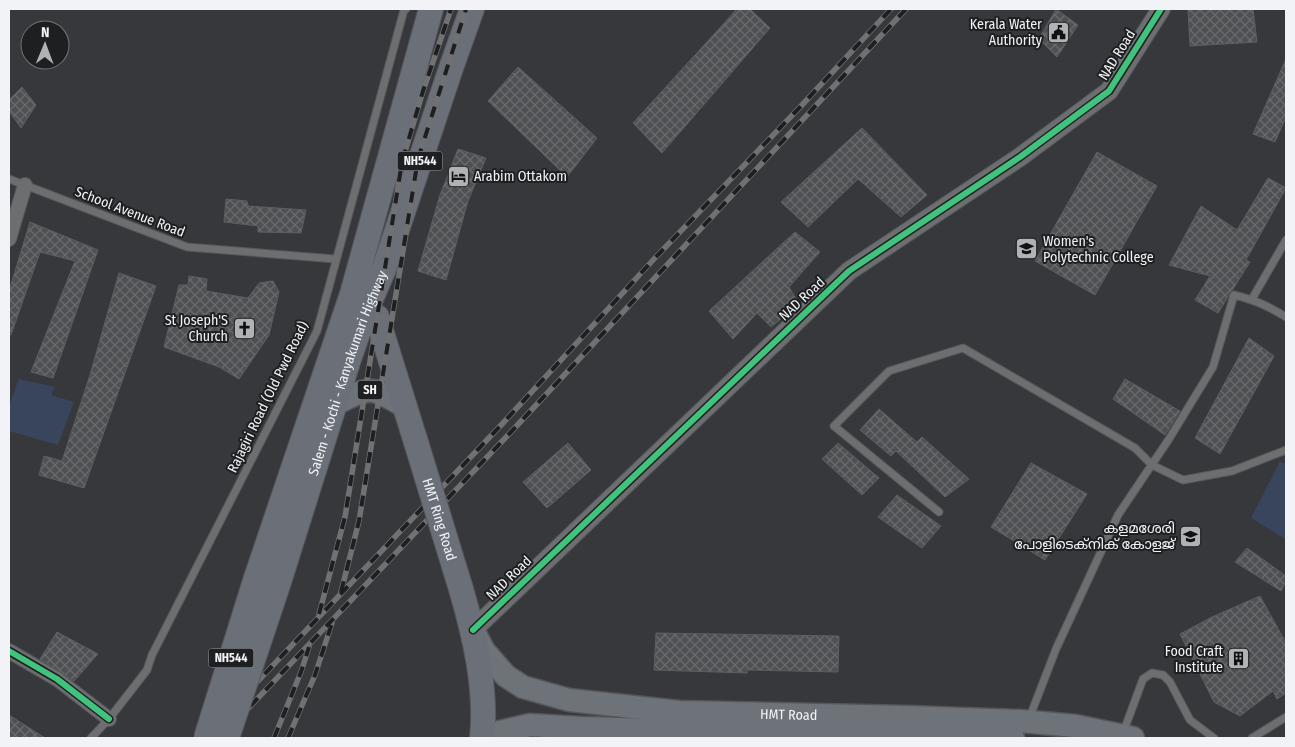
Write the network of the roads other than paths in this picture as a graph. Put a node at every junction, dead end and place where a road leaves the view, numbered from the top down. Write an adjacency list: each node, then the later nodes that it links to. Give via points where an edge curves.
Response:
1 (406, 9): 9 (lane, Rajagiri Road (Old Pwd Road))
2 (431, 9): 13 (highway, Salem - Kochi - Kanyakumari Highway / NH544, via 352,294)
3 (472, 9): 11 (highway, Salem - Kochi - Kanyakumari Highway / NH544, via 384,269)
4 (1161, 9): 20 (street, NAD Road, via 1109,91 1020,157 850,271)
5 (9, 179): 6 (lane, School Avenue Road)
6 (25, 185): 7 (street); 9 (lane, School Avenue Road, via 187,248)
7 (9, 238)
8 (1286, 240): 10 (lane)
9 (335, 260): 23 (lane, Rajagiri Road (Old Pwd Road), via 316,331 168,622 147,670)
10 (1252, 299): 12 (lane); 17 (lane, via 1234,295 1213,367)
11 (364, 313): 13 (highway, Salem - Kochi - Kanyakumari Highway / NH544); 15 (highway, HMT Ring Road, via 377,317)
12 (1286, 317)
13 (343, 349): 14 (highway, Salem - Kochi - Kanyakumari Highway / NH544); 19 (highway, Salem - Kochi - Kanyakumari Highway / NH544)
14 (335, 404): 15 (main road, SH, via 368,390 379,392); 19 (highway, Salem - Kochi - Kanyakumari Highway / NH544)
15 (404, 406): 20 (highway, HMT Ring Road, bridge)
16 (1286, 450): 17 (lane, via 1232,471 1183,480)
17 (1152, 465): 18 (lane, via 1135,448 963,348 889,371 834,426); 24 (lane, via 1118,515)
18 (939, 512)
19 (268, 580): 29 (highway, NH544, bridge); 30 (highway, Salem - Kochi - Kanyakumari Highway / NH544, bridge)
20 (473, 630): 24 (main road, HMT Road, via 484,651 506,676 523,687 569,700 679,712 907,717); 31 (highway, HMT Ring Road)
21 (9, 651): 23 (street, via 57,679)
22 (1286, 717): 34 (lane)
23 (109, 719): 28 (lane, Rajagiri Road (Old Pwd Road))
24 (1021, 730): 26 (main road, HMT Road); 27 (main road, HMT Road, via 1076,726)
25 (675, 734): 26 (main road, HMT Road); 32 (main road, HMT Road, via 530,725 500,732)
26 (979, 737)
27 (1127, 737): 33 (lane, via 1143,678 1152,673 1163,675 1170,682 1190,720)
28 (91, 738)
29 (206, 738)
30 (227, 738)
31 (482, 738)
32 (490, 738)
33 (1214, 738)
34 (1252, 738)

